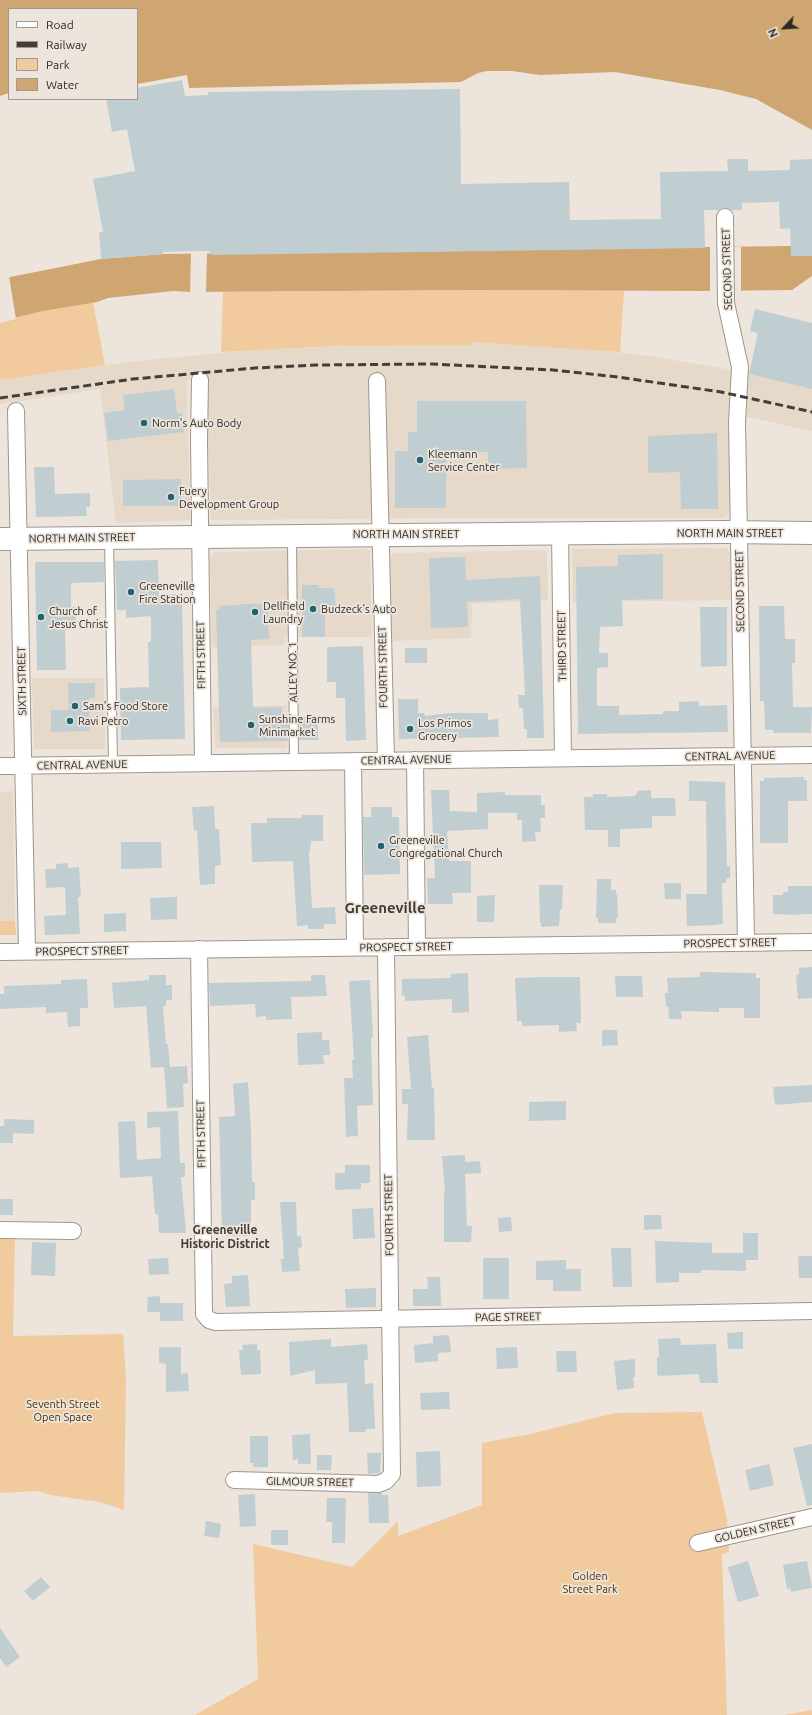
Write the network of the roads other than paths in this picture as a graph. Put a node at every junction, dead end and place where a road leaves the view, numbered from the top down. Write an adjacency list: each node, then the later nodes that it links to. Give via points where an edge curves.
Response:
1 (725, 217): 5 (street, SECOND STREET, via 727,310 740,367 736,422)
2 (200, 380): 10 (street, FIFTH STREET)
3 (376, 381): 8 (street, FOURTH STREET)
4 (16, 411): 12 (street, SIXTH STREET)
5 (739, 532): 6 (main road, NORTH MAIN STREET); 7 (main road, NORTH MAIN STREET); 14 (street, SECOND STREET)
6 (560, 533): 8 (main road, NORTH MAIN STREET); 15 (street, THIRD STREET)
7 (812, 533)
8 (380, 534): 9 (main road, NORTH MAIN STREET); 18 (street, FOURTH STREET)
9 (292, 535): 10 (main road, NORTH MAIN STREET); 19 (lane, ALLEY NO. 1)
10 (200, 536): 11 (main road, NORTH MAIN STREET); 20 (street, FIFTH STREET)
11 (109, 537): 12 (main road, NORTH MAIN STREET); 21 (lane)
12 (9, 539): 23 (street, SIXTH STREET)
13 (812, 755): 14 (street, CENTRAL AVENUE)
14 (743, 756): 15 (street, CENTRAL AVENUE); 25 (street, SECOND STREET)
15 (563, 758): 16 (street, CENTRAL AVENUE)
16 (415, 760): 18 (street, CENTRAL AVENUE); 28 (street)
17 (353, 761): 18 (street, CENTRAL AVENUE); 19 (street, CENTRAL AVENUE); 26 (street)
18 (386, 761)
19 (294, 762): 20 (street, CENTRAL AVENUE)
20 (202, 763): 21 (street, CENTRAL AVENUE)
21 (113, 764): 23 (street, CENTRAL AVENUE)
22 (0, 766): 23 (street, CENTRAL AVENUE)
23 (24, 766): 30 (street, SIXTH STREET)
24 (812, 942): 25 (street, PROSPECT STREET)
25 (746, 943): 28 (street, PROSPECT STREET)
26 (355, 947): 27 (street, PROSPECT STREET); 29 (street, PROSPECT STREET)
27 (386, 947): 28 (street, PROSPECT STREET); 36 (street, FOURTH STREET)
28 (417, 947)
29 (199, 949): 30 (street, PROSPECT STREET); 35 (street, FIFTH STREET)
30 (27, 951): 31 (street, PROSPECT STREET)
31 (0, 952)
32 (0, 1230): 33 (street)
33 (73, 1231)
34 (812, 1311): 36 (street, PAGE STREET)
35 (206, 1317): 36 (street, PAGE STREET, via 216,1322)
36 (390, 1319): 38 (street, FOURTH STREET, via 392,1469 390,1478)
37 (234, 1480): 38 (street, GILMOUR STREET, via 378,1484)
38 (386, 1481)
39 (812, 1517): 40 (street, GOLDEN STREET)
40 (698, 1543)

